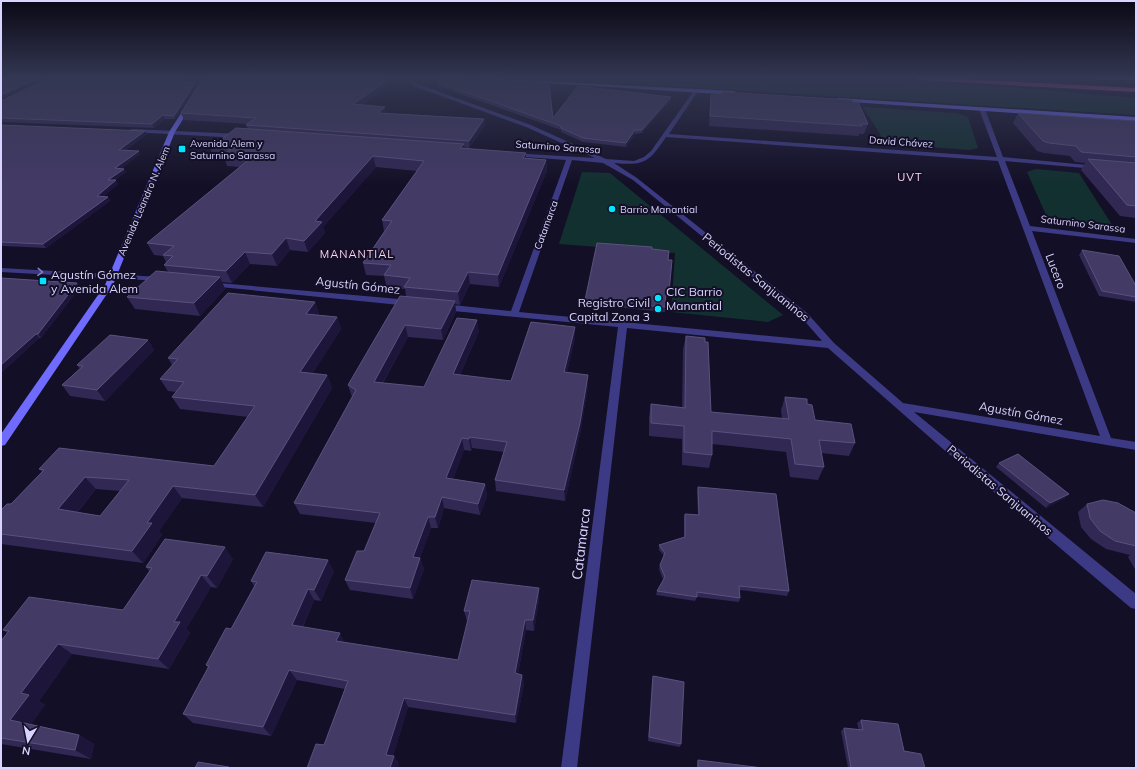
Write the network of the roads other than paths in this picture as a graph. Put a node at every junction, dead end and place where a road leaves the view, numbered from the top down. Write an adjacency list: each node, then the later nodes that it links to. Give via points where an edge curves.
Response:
1 (183, 114): 8 (street, Avenida Leandro N. Alem)
2 (494, 114): 14 (street, Periodistas Sanjuaninos)
3 (679, 114): 9 (street)
4 (984, 114): 13 (street, Lucero)
5 (1057, 114): 6 (street)
6 (1136, 119)
7 (126, 130): 8 (street)
8 (172, 132): 10 (street); 19 (street, Avenida Leandro N. Alem)
9 (665, 135): 13 (street, David Chávez); 14 (street, Saturnino Sarassa, via 650,155 635,163)
10 (248, 136)
11 (507, 154): 12 (street, Saturnino Sarassa)
12 (570, 158): 14 (street, Saturnino Sarassa); 24 (street, Catamarca)
13 (1001, 159): 15 (street, David Chávez); 16 (street, Lucero)
14 (606, 161): 26 (street, Periodistas Sanjuaninos, via 635,179 804,315)
15 (1105, 168)
16 (1027, 228): 17 (street, Saturnino Sarassa); 28 (street, Lucero)
17 (1136, 241)
18 (1, 270): 19 (street, one-way to 19)
19 (112, 276): 20 (street); 29 (street, Avenida Leandro N. Alem, via 109,285)
20 (169, 280)
21 (200, 283): 22 (street, Agustín Gómez)
22 (420, 304)
23 (435, 306): 24 (street)
24 (514, 314): 25 (street)
25 (623, 324): 26 (street); 32 (street, Catamarca)
26 (832, 345): 27 (street, Periodistas Sanjuaninos)
27 (901, 406): 28 (street, Agustín Gómez); 31 (street, Periodistas Sanjuaninos)
28 (1107, 441): 30 (street, Agustín Gómez)
29 (1, 442)
30 (1136, 446)
31 (1136, 603)
32 (570, 768)

